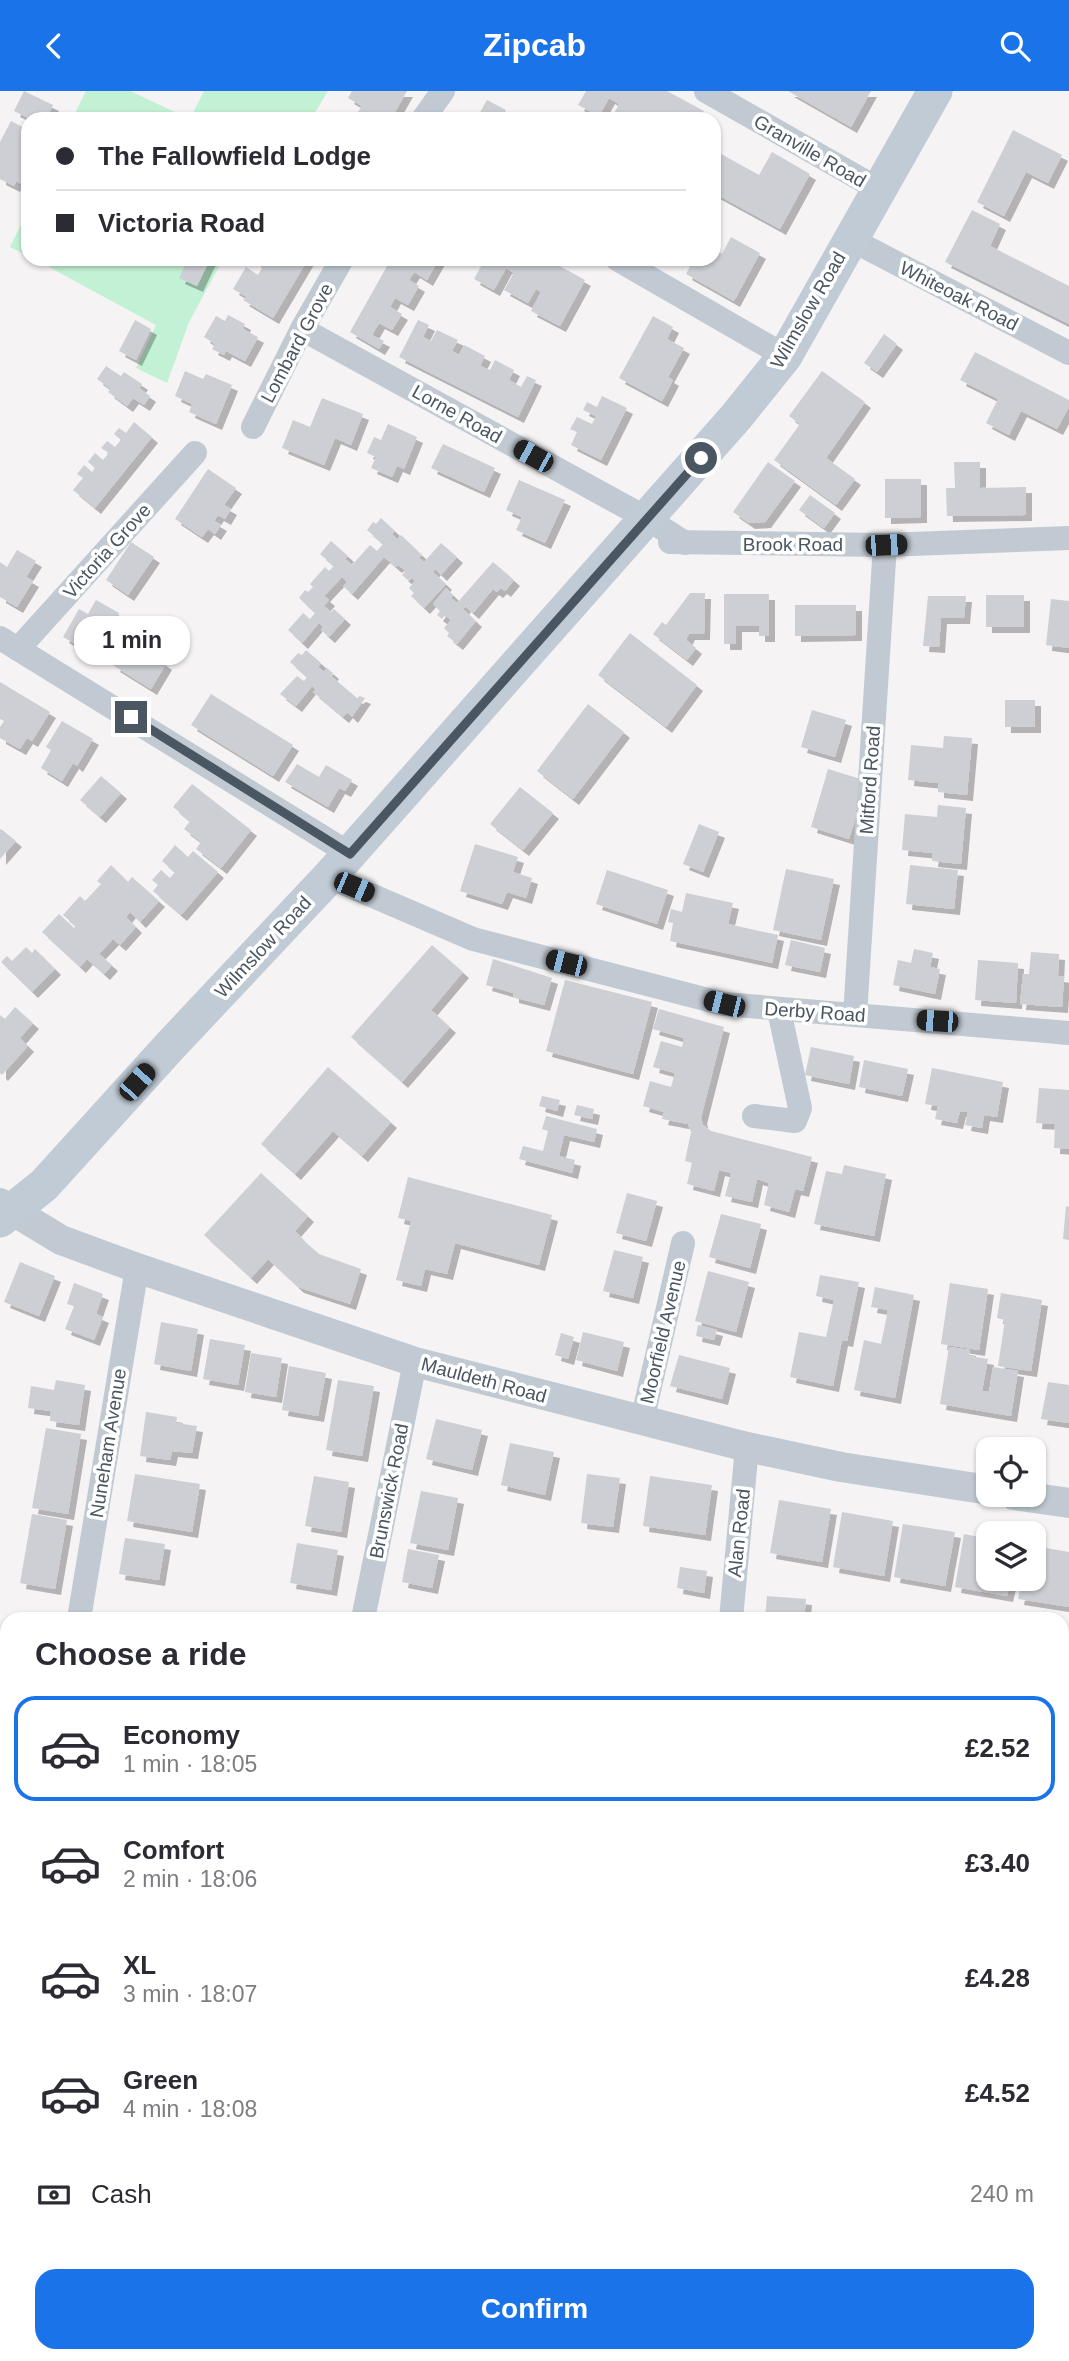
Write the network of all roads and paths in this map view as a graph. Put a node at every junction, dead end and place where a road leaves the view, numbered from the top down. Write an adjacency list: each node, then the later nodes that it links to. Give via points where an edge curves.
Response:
1 (443, 91): 4 (street)
2 (706, 91): 5 (street, Granville Road)
3 (935, 91): 5 (main road, Wilmslow Road)
4 (428, 112)
5 (878, 189): 6 (main road, Wilmslow Road)
6 (850, 239): 10 (street, Whiteoak Road); 11 (main road, Wilmslow Road)
7 (338, 266): 9 (street, Lombard Grove)
8 (629, 266): 11 (street)
9 (302, 329): 12 (street, Lombard Grove); 14 (street, Lorne Road)
10 (1069, 353)
11 (785, 356): 14 (main road, Wilmslow Road)
12 (253, 427)
13 (195, 453): 17 (street, Victoria Grove)
14 (640, 528): 16 (street, Brook Road, via 685,543); 18 (main road, Wilmslow Road)
15 (1069, 538): 16 (street, Brook Road)
16 (886, 545): 20 (street, Mitford Road)
17 (9, 643): 18 (street, Derby Road)
18 (340, 865): 19 (street, Derby Road, via 473,939 724,1004); 23 (main road, Wilmslow Road, via 44,1185)
19 (779, 1010): 20 (street, Derby Road); 22 (street, via 800,1108 795,1121)
20 (855, 1015): 21 (street, Derby Road)
21 (1069, 1033)
22 (754, 1116)
23 (4, 1212): 25 (street, Mauldeth Road, via 61,1240)
24 (683, 1243): 27 (street, Moorfield Avenue)
25 (137, 1268): 26 (street, Mauldeth Road); 32 (street, Nuneham Avenue)
26 (415, 1362): 27 (street, Mauldeth Road); 33 (street, Brunswick Road)
27 (642, 1421): 28 (street, Mauldeth Road)
28 (747, 1447): 29 (street, Mauldeth Road); 34 (street, Alan Road)
29 (976, 1488)
30 (1046, 1500): 31 (street)
31 (1069, 1503)
32 (80, 1612)
33 (364, 1612)
34 (732, 1612)

